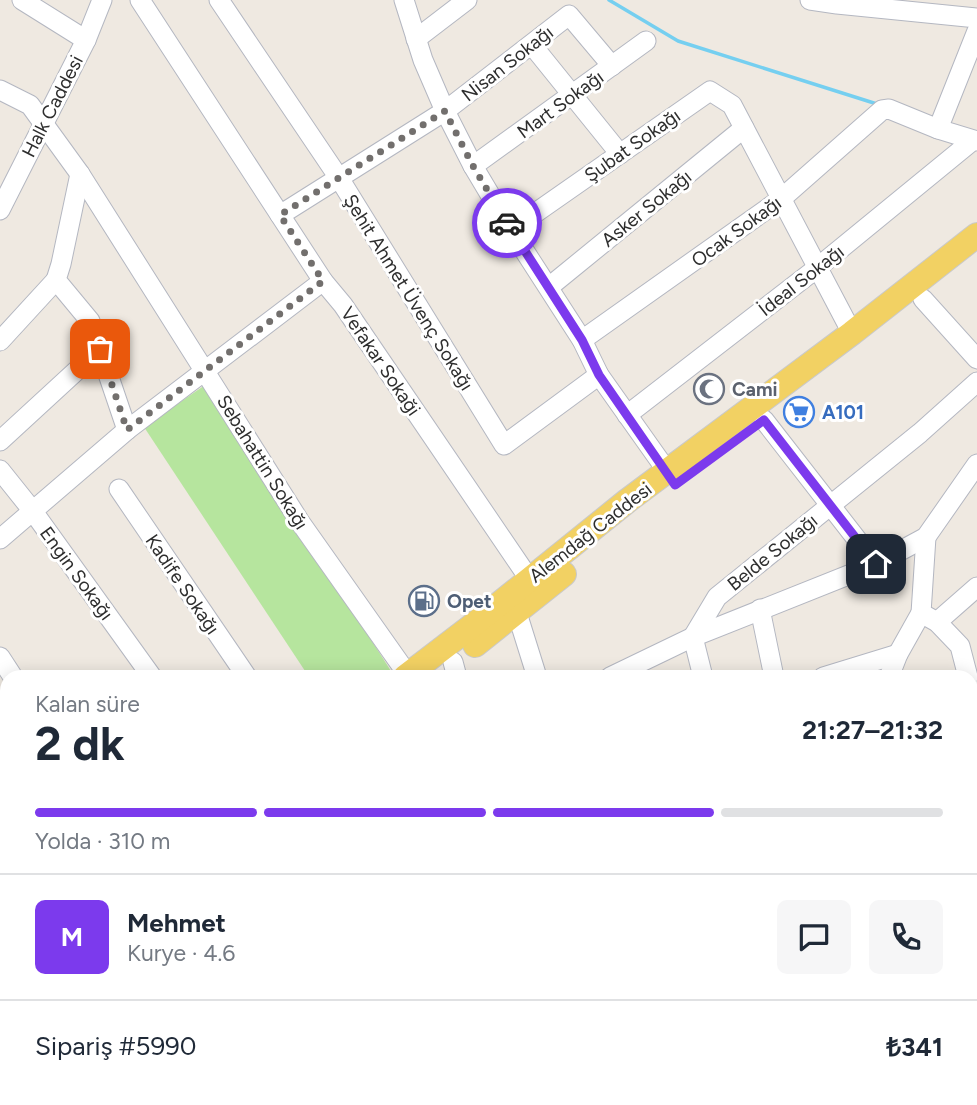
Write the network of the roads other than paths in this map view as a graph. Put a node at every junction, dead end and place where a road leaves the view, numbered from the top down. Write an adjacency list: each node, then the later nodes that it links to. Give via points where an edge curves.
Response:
1 (22, 0): 11 (street)
2 (102, 0): 11 (street, Halk Caddesi)
3 (141, 0): 28 (street, Vefakar Sokaği)
4 (219, 0): 25 (street, Şehit Ahmet Üvenç Sokağı)
5 (404, 0): 10 (street)
6 (467, 0): 10 (street)
7 (810, 0): 8 (street)
8 (977, 18)
9 (977, 31): 20 (street)
10 (416, 39): 17 (street)
11 (86, 40): 18 (street, Halk Caddesi)
12 (646, 41): 14 (street, Mart Sokağı)
13 (532, 45): 14 (street, Nisan Sokağı, via 569,15); 16 (street); 17 (street, Nisan Sokağı)
14 (612, 66): 16 (street, Mart Sokağı)
15 (0, 90): 18 (street, Sebahattin Sokağı, via 30,105)
16 (572, 94): 22 (street); 23 (street, Mart Sokağı)
17 (445, 111): 23 (street); 25 (street, Nisan Sokağı)
18 (43, 122): 24 (street, Sebahattin Sokağı); 27 (street, Halk Caddesi)
19 (744, 128): 22 (street, Şubat Sokağı, via 732,105 710,91); 26 (street); 35 (street, Asker Sokağı)
20 (938, 129): 21 (street); 26 (street, Ocak Sokağı, via 889,109 880,111)
21 (975, 141): 32 (street, İdeal Sokağı)
22 (620, 154): 29 (street, Şubat Sokağı)
23 (473, 166): 29 (street)
24 (80, 174): 33 (street); 42 (street, Sebahattin Sokağı)
25 (339, 178): 28 (street, Nisan Sokağı); 43 (street, Şehit Ahmet Üvenç Sokağı, via 504,445)
26 (782, 199): 32 (street); 38 (street, Ocak Sokağı)
27 (1, 203)
28 (280, 215): 34 (street, Vefakar Sokaği)
29 (511, 230): 35 (street)
30 (977, 234): 36 (main road, Alemdağ Caddesi)
31 (977, 255): 36 (main road, Alemdağ Caddesi)
32 (817, 268): 37 (street); 45 (street, İdeal Sokağı)
33 (56, 280): 39 (street); 40 (street, via 90,321)
34 (323, 281): 42 (street); 58 (street, Vefakar Sokaği)
35 (549, 287): 38 (street)
36 (917, 293): 37 (main road, Alemdağ Caddesi); 41 (street); 46 (main road, Alemdağ Caddesi)
37 (852, 333): 51 (main road, Alemdağ Caddesi)
38 (582, 340): 43 (street)
39 (0, 341)
40 (100, 349): 47 (street); 48 (street)
41 (977, 359)
42 (205, 371): 47 (street); 69 (street, Sebahattin Sokağı, via 300,522)
43 (599, 375): 45 (street)
44 (977, 382): 53 (street, Belde Sokağı)
45 (627, 415): 51 (street)
46 (764, 420): 51 (main road, Alemdağ Caddesi); 53 (street)
47 (127, 430): 54 (street)
48 (0, 442)
49 (977, 464): 55 (street)
50 (0, 470): 54 (street, Engin Sokağı)
51 (671, 478): 58 (main road, Alemdağ Caddesi); 61 (main road, Alemdağ Caddesi)
52 (119, 489): 68 (street, Kadife Sokağı)
53 (831, 505): 57 (street); 63 (street, Belde Sokağı, via 717,597)
54 (32, 510): 56 (street); 67 (street, Engin Sokağı)
55 (926, 537): 57 (street); 62 (street)
56 (0, 539)
57 (876, 564): 60 (street)
58 (530, 580): 70 (main road, Alemdağ Caddesi)
59 (977, 587): 62 (street)
60 (760, 609): 63 (street); 74 (street)
61 (517, 613): 66 (main road, Alemdağ Caddesi); 71 (street)
62 (929, 618): 64 (street); 65 (street)
63 (693, 637): 72 (street); 73 (street)
64 (969, 648): 77 (street)
65 (898, 654): 75 (street); 76 (street)
66 (455, 669)
67 (147, 670)
68 (242, 670)
69 (411, 670)
70 (422, 670)
71 (535, 670)
72 (630, 670)
73 (702, 670)
74 (773, 670)
75 (846, 670)
76 (892, 670)
77 (968, 670)

